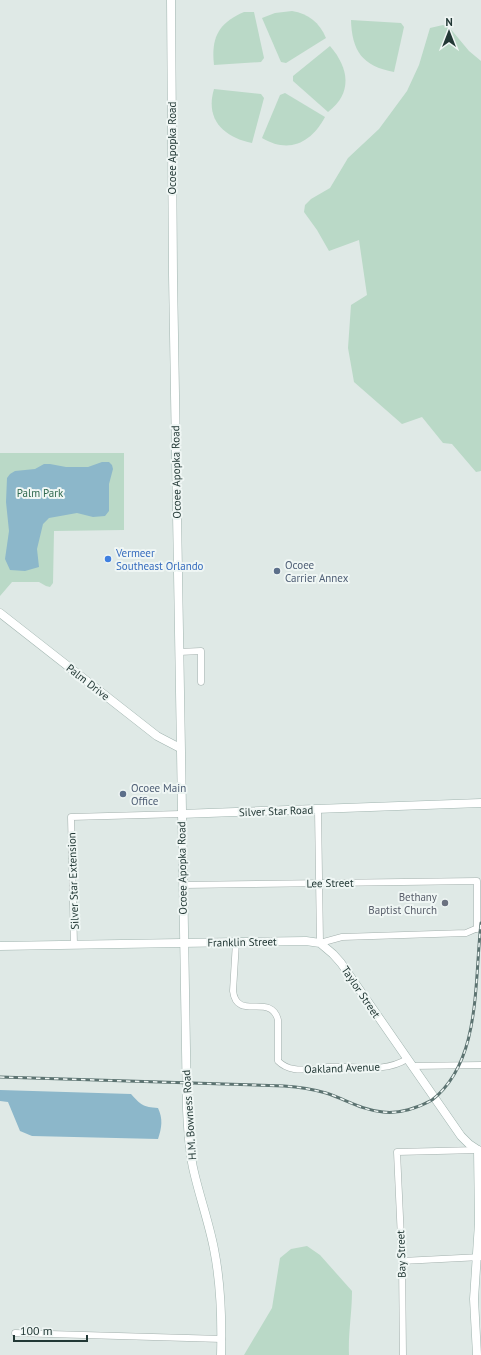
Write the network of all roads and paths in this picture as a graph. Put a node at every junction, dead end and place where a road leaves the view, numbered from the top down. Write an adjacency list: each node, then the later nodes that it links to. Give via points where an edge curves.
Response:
1 (171, 0): 3 (main road, Ocoee Apopka Road)
2 (0, 613): 5 (main road, Palm Drive, via 157,736)
3 (179, 652): 4 (street, via 201,651); 5 (main road, Ocoee Apopka Road)
4 (201, 682)
5 (180, 748): 8 (main road, Ocoee Apopka Road)
6 (481, 803): 7 (main road, Silver Star Road)
7 (318, 810): 8 (main road, Silver Star Road); 10 (street)
8 (181, 814): 9 (street, Silver Star Road); 11 (main road, Ocoee Apopka Road)
9 (71, 817): 15 (street, Silver Star Extension)
10 (318, 883): 11 (street, Lee Street); 12 (street, Lee Street, via 477,881); 14 (street)
11 (183, 885): 16 (main road, Ocoee Apopka Road)
12 (479, 928): 14 (street, Franklin Street, via 466,934 342,937)
13 (236, 942): 14 (main road, Franklin Street); 16 (main road, Franklin Street); 18 (street, Oakland Avenue, via 234,998 241,1006 267,1007 276,1015 278,1061 285,1067 295,1070 386,1067)
14 (320, 943): 18 (main road, Taylor Street, via 341,963)
15 (74, 944): 16 (main road, Franklin Street); 17 (main road, Franklin Street)
16 (184, 944): 24 (main road, H.M. Bowness Road, via 188,1130 193,1171 211,1236 217,1269)
17 (0, 946)
18 (409, 1062): 19 (street); 20 (main road, Taylor Street, via 461,1136)
19 (481, 1065)
20 (480, 1150): 21 (main road); 22 (street, Bay Street, via 397,1152)
21 (479, 1257): 22 (street); 27 (main road, via 474,1299)
22 (402, 1261): 26 (street, Bay Street)
23 (15, 1333): 24 (street)
24 (222, 1339): 25 (main road, H.M. Bowness Road)
25 (222, 1355)
26 (403, 1355)
27 (477, 1355)

